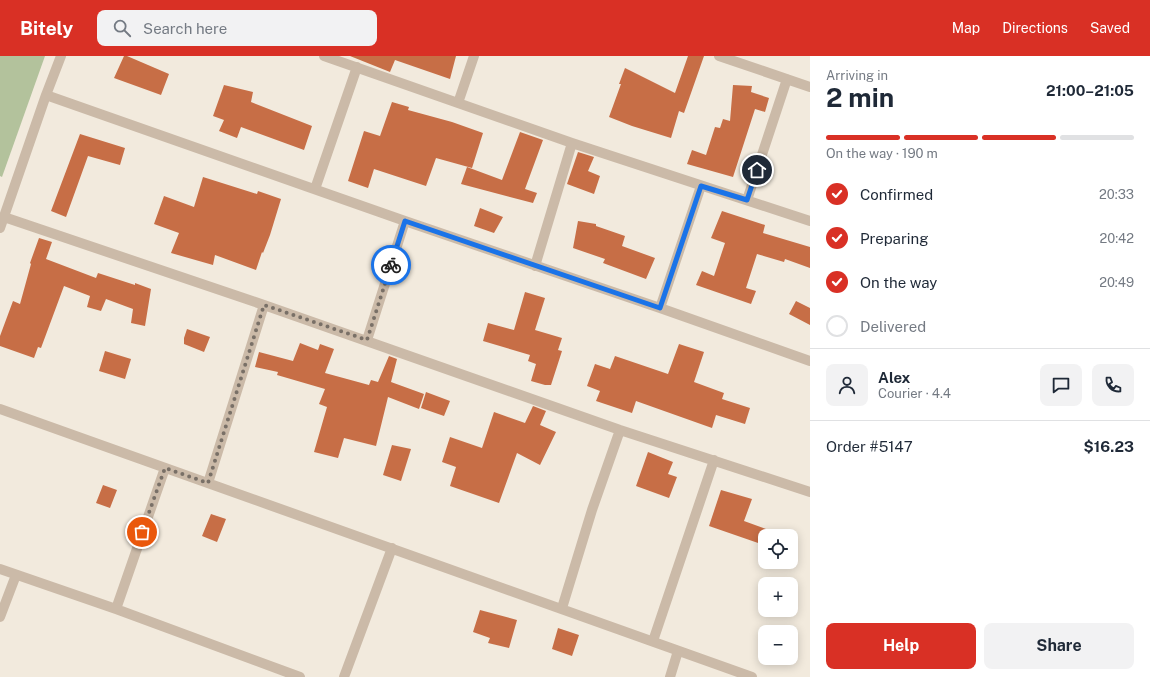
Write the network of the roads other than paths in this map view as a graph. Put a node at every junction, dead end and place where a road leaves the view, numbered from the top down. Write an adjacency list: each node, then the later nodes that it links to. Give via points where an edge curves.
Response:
1 (61, 56): 9 (street)
2 (324, 56): 6 (street)
3 (474, 56): 10 (street)
4 (719, 56): 5 (street)
5 (744, 60): 7 (street)
6 (357, 67): 10 (street); 13 (street)
7 (787, 79): 8 (street); 14 (street)
8 (810, 87)
9 (46, 95): 13 (street); 15 (street)
10 (458, 103): 11 (street)
11 (572, 142): 12 (street); 19 (street)
12 (701, 186): 14 (street); 21 (street)
13 (315, 189): 16 (street)
14 (747, 200): 17 (street)
15 (4, 217): 18 (street); 20 (street)
16 (405, 221): 19 (street); 22 (street)
17 (810, 221)
18 (0, 228)
19 (535, 266): 21 (street)
20 (264, 305): 22 (street); 28 (street)
21 (660, 308): 23 (street)
22 (367, 340): 25 (street)
23 (810, 361)
24 (0, 409): 27 (street)
25 (620, 430): 26 (street); 33 (street)
26 (714, 460): 29 (street); 36 (street)
27 (165, 468): 28 (street); 34 (street)
28 (208, 483): 30 (street)
29 (810, 492)
30 (392, 548): 33 (street); 39 (street)
31 (0, 569): 32 (street)
32 (16, 575): 34 (street); 35 (street)
33 (562, 608): 36 (street)
34 (116, 609): 38 (street)
35 (0, 617)
36 (653, 641): 37 (street)
37 (678, 651): 40 (street); 41 (street)
38 (300, 677)
39 (344, 677)
40 (670, 677)
41 (752, 677)

